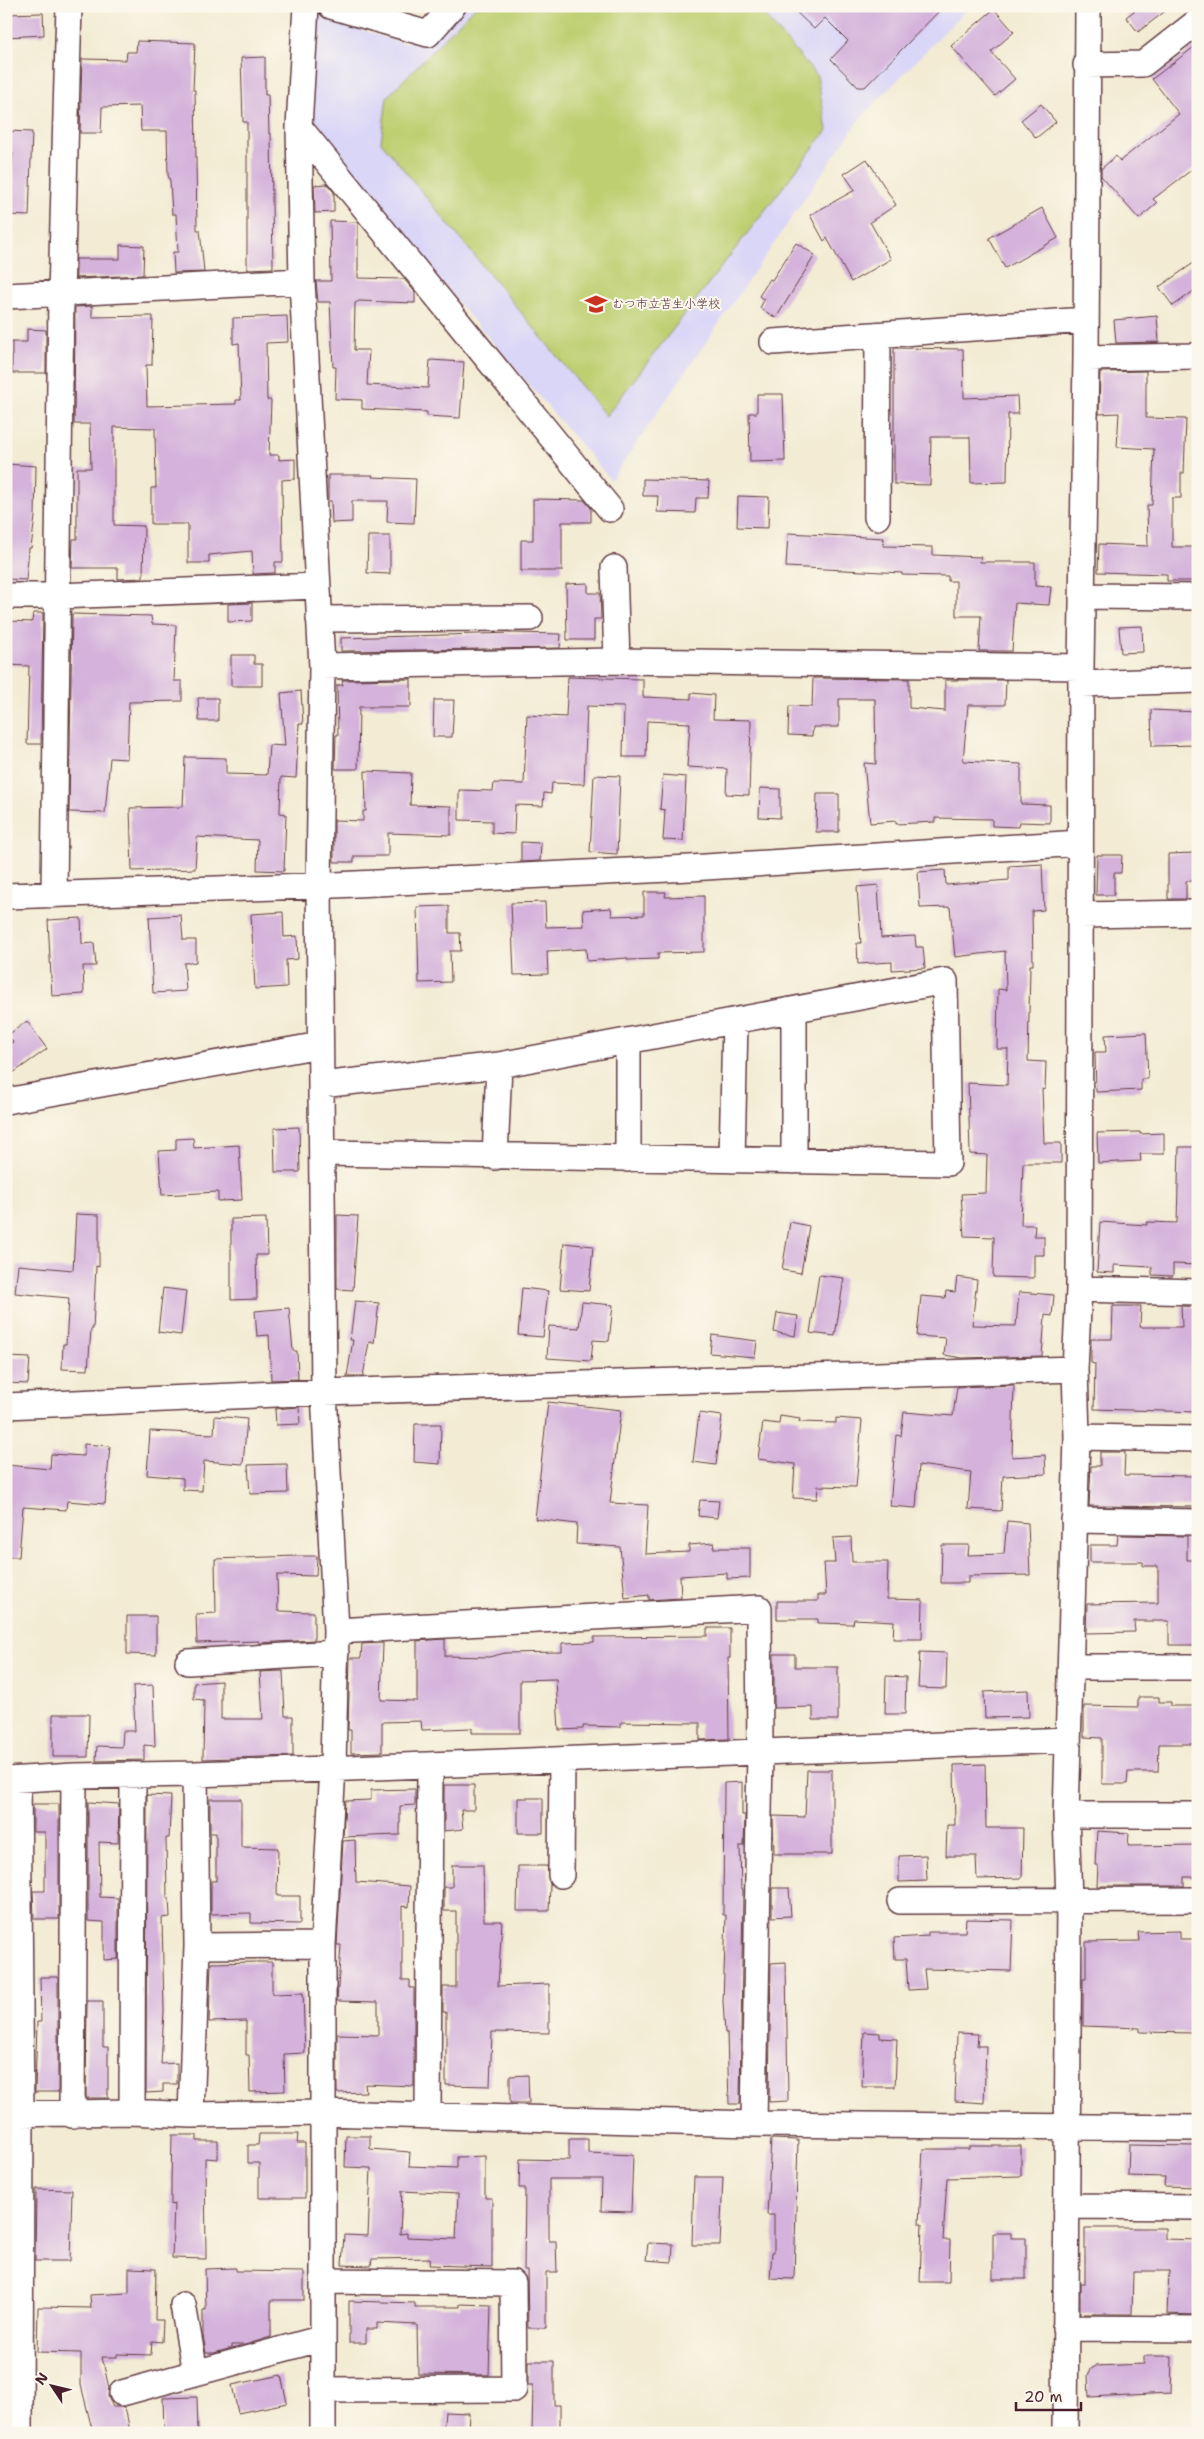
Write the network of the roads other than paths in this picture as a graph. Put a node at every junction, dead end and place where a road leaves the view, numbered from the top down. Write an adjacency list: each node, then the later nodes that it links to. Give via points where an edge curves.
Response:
1 (69, 6): 10 (street)
2 (306, 6): 8 (street)
3 (331, 6): 4 (street, via 428,34)
4 (453, 6)
5 (1088, 6): 7 (street)
6 (1198, 21): 7 (street, via 1143,64)
7 (1086, 65): 12 (street)
8 (299, 127): 9 (street); 17 (street)
9 (302, 281): 10 (street); 20 (street)
10 (61, 295): 11 (street); 22 (street)
11 (6, 296)
12 (1086, 320): 13 (street); 16 (street)
13 (878, 336): 14 (street); 18 (street)
14 (773, 342)
15 (1197, 356): 16 (street)
16 (1086, 358): 23 (street)
17 (610, 509)
18 (877, 518)
19 (614, 568): 27 (street)
20 (317, 586): 22 (street); 26 (street)
21 (6, 596): 22 (street)
22 (57, 596): 33 (street)
23 (1083, 596): 24 (street); 29 (street)
24 (1198, 597)
25 (530, 618): 26 (street)
26 (319, 619): 28 (street)
27 (617, 661): 28 (street); 29 (street)
28 (322, 666): 32 (street)
29 (1081, 676): 30 (street); 31 (street)
30 (1198, 680)
31 (1080, 843): 32 (street, via 690,868); 36 (street)
32 (319, 885): 33 (street); 40 (street)
33 (54, 895): 34 (street)
34 (6, 896)
35 (1198, 913): 36 (street)
36 (1080, 915): 49 (street)
37 (794, 1010): 38 (street); 48 (street); 48 (street, via 945,981 948,1163)
38 (735, 1020): 39 (street); 47 (street)
39 (628, 1041): 41 (street); 46 (street)
40 (320, 1045): 42 (street); 43 (street)
41 (499, 1065): 42 (street); 45 (street)
42 (321, 1085): 44 (street)
43 (6, 1101)
44 (322, 1153): 45 (street); 52 (street)
45 (495, 1156): 46 (street)
46 (628, 1159): 47 (street)
47 (732, 1160): 48 (street)
48 (794, 1161)
49 (1080, 1289): 50 (street); 51 (street)
50 (1198, 1292)
51 (1075, 1369): 52 (street); 54 (street)
52 (324, 1392): 53 (street); 58 (street)
53 (6, 1406)
54 (1077, 1437): 55 (street); 56 (street)
55 (1198, 1439)
56 (1074, 1520): 57 (street); 60 (street)
57 (1198, 1522)
58 (336, 1642): 59 (street); 63 (street, via 759,1608); 66 (street)
59 (188, 1662)
60 (1071, 1667): 61 (street); 62 (street)
61 (1198, 1667)
62 (1068, 1740): 63 (street); 71 (street)
63 (760, 1751): 64 (street); 85 (street)
64 (562, 1760): 65 (street); 73 (street)
65 (430, 1765): 66 (street); 84 (street)
66 (333, 1767): 67 (street); 77 (street)
67 (195, 1774): 68 (street); 78 (street)
68 (133, 1775): 69 (street); 79 (street)
69 (74, 1776): 70 (street); 82 (street)
70 (12, 1780): 81 (street)
71 (1066, 1814): 72 (street); 74 (street)
72 (1198, 1815)
73 (562, 1875)
74 (1068, 1900): 75 (street); 76 (street); 86 (street)
75 (1198, 1900)
76 (900, 1901)
77 (323, 1945): 78 (street); 80 (street)
78 (197, 1946): 83 (street)
79 (132, 2112): 82 (street); 83 (street)
80 (322, 2113): 83 (street); 84 (street); 90 (street)
81 (13, 2115): 82 (street); 98 (street)
82 (72, 2115)
83 (191, 2115)
84 (428, 2116): 85 (street)
85 (754, 2124): 86 (street)
86 (1066, 2126): 87 (street); 88 (street)
87 (1198, 2128)
88 (1066, 2206): 89 (street); 92 (street)
89 (1198, 2207)
90 (322, 2281): 94 (street); 96 (street, via 513,2283 514,2389)
91 (183, 2305): 95 (street)
92 (1065, 2328): 93 (street); 100 (street)
93 (1198, 2329)
94 (323, 2338): 95 (street); 96 (street)
95 (195, 2372): 97 (street)
96 (323, 2390): 99 (street)
97 (122, 2393)
98 (20, 2433)
99 (323, 2433)
100 (1064, 2433)

